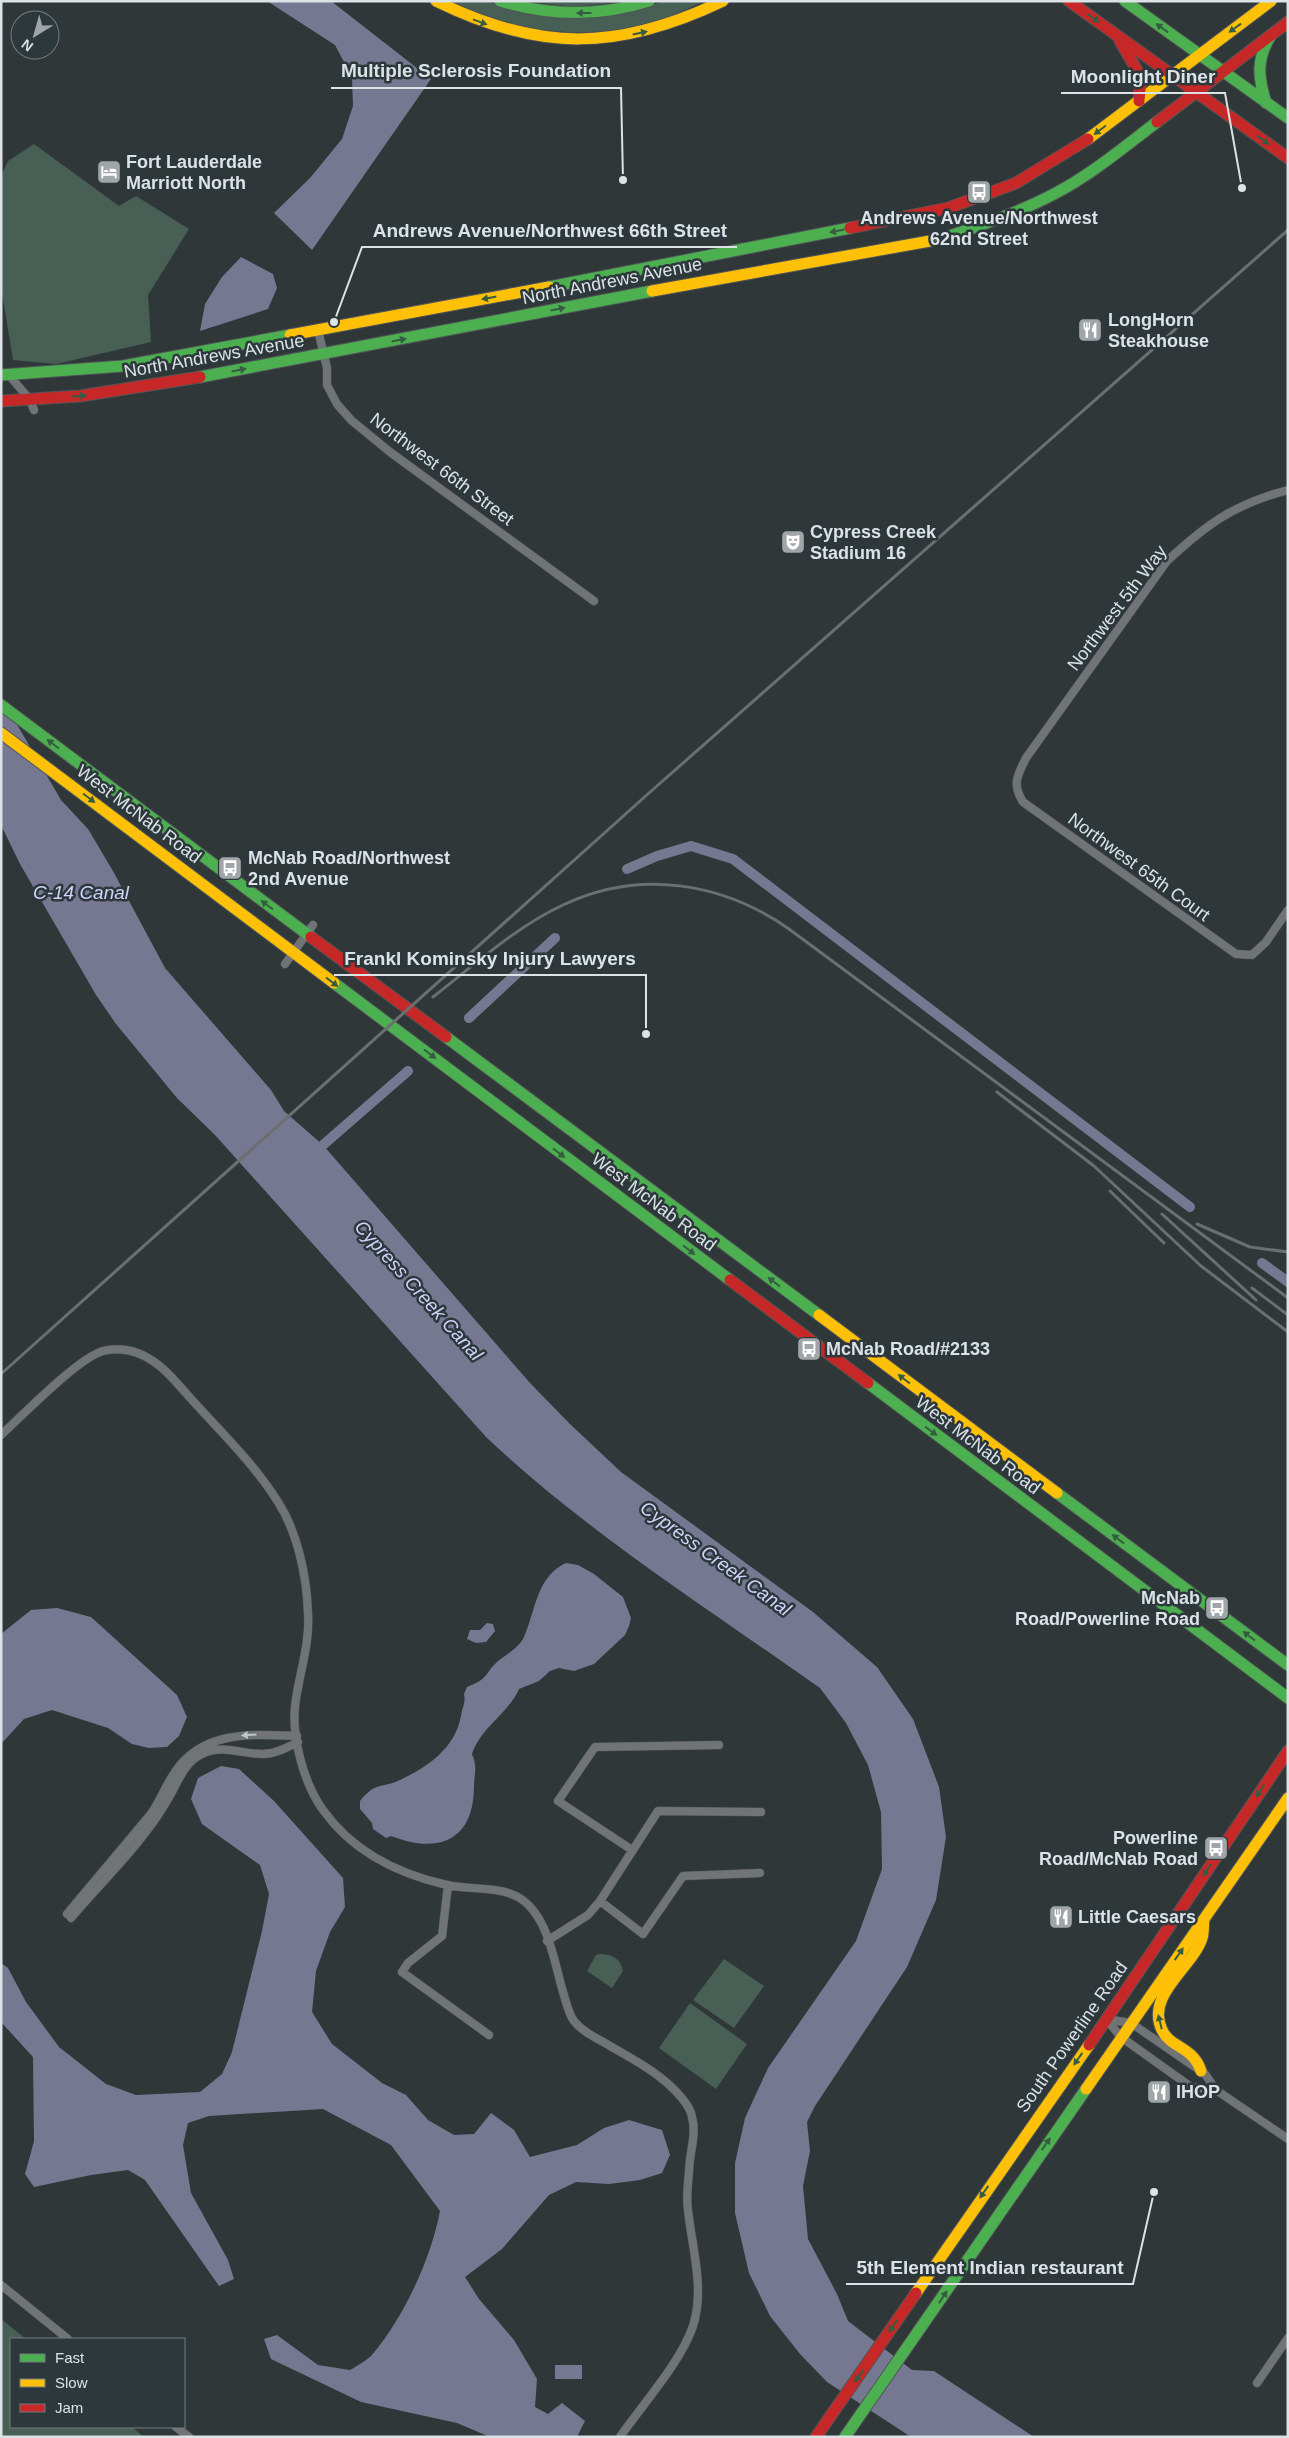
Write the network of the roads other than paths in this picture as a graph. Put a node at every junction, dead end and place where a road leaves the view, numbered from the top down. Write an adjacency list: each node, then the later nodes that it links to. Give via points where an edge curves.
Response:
1 (436, 1): 4 (main road, one-way to 4, via 462,15 515,33 570,40 659,29)
2 (500, 1): 3 (main road, one-way to 2, via 624,9 584,13 539,10)
3 (649, 1)
4 (723, 1)
5 (1069, 1): 9 (main road, one-way to 9)
6 (1126, 1): 11 (main road, one-way to 6)
7 (1271, 1): 11 (main road, North Andrews Avenue, one-way to 11)
8 (1288, 22): 10 (main road, North Andrews Avenue)
9 (1116, 35): 13 (main road); 15 (main road, via 1141,76)
10 (1271, 35): 12 (main road, North Andrews Avenue); 16 (main road, via 1260,52 1258,65 1258,78)
11 (1199, 55): 12 (main road); 13 (main road, North Andrews Avenue)
12 (1223, 72): 14 (main road, North Andrews Avenue); 16 (main road)
13 (1172, 75): 14 (main road); 15 (main road, North Andrews Avenue)
14 (1197, 92): 18 (main road, one-way to 18); 20 (main road, North Andrews Avenue, one-way to 14, via 744,273 940,239 994,221 1054,194 1104,162)
15 (1139, 101): 19 (main road, North Andrews Avenue, one-way to 19, via 1042,169 1016,183 948,208)
16 (1266, 103): 17 (main road)
17 (1288, 118)
18 (1288, 158)
19 (318, 330): 20 (street, Northwest 66th Street); 21 (main road, North Andrews Avenue, via 124,366)
20 (324, 354): 23 (main road, North Andrews Avenue, one-way to 20); 25 (street, Northwest 66th Street, via 327,385 351,420)
21 (5, 375): 23 (street)
22 (1, 400): 23 (main road, North Andrews Avenue)
23 (32, 405)
24 (1288, 490): 28 (street, Northwest 5th Way, via 1227,512 1167,561 1026,758 1017,775)
25 (594, 600)
26 (1, 705): 30 (main road, West McNab Road, one-way to 26)
27 (1, 733): 31 (main road, West McNab Road, one-way to 31)
28 (1016, 790): 29 (street, Northwest 65th Court, via 1023,802 1236,954 1252,955 1266,942)
29 (1288, 910)
30 (310, 930): 31 (street); 33 (main road, West McNab Road)
31 (293, 952): 32 (street); 34 (main road, West McNab Road, one-way to 34)
32 (285, 964)
33 (478, 1063): 34 (main road); 36 (main road, West McNab Road, one-way to 33)
34 (465, 1081): 37 (main road, West McNab Road, one-way to 37)
35 (1, 1435): 38 (street, via 82,1362 101,1352 123,1349 146,1356 165,1370 250,1464 280,1504 295,1540 306,1587 309,1618 295,1704)
36 (1288, 1665)
37 (1288, 1698)
38 (298, 1739): 38 (street, one-way to 38, via 245,1735 196,1749 174,1773 158,1805 69,1916 150,1826 193,1760 216,1749 261,1754 274,1752); 45 (street, via 305,1778 322,1809 343,1834 370,1856 394,1868)
39 (718, 1744): 43 (street, via 595,1747 558,1801)
40 (1288, 1751): 49 (main road, South Powerline Road, one-way to 49)
41 (1288, 1798): 47 (main road)
42 (760, 1812): 43 (street, via 658,1811)
43 (632, 1850): 46 (street)
44 (760, 1873): 46 (street, via 683,1876 643,1934)
45 (448, 1885): 48 (street, via 516,1896 541,1922); 51 (street, via 442,1936 408,1963 402,1972)
46 (600, 1901): 48 (street, via 588,1915)
47 (1204, 1918): 50 (main road, one-way to 47); 53 (main road, one-way to 47, via 1197,2059 1162,2031 1158,2016 1162,1997 1202,1938)
48 (547, 1941): 62 (street, via 571,2018 584,2031 672,2086 692,2116 694,2131 687,2206 699,2294 693,2326 680,2353)
49 (1106, 2019): 50 (street); 52 (street); 63 (main road, South Powerline Road, one-way to 63)
50 (1131, 2023): 52 (main road); 53 (street)
51 (489, 2035)
52 (1121, 2037): 54 (street, via 1191,2087); 64 (main road, one-way to 52)
53 (1201, 2071): 54 (street)
54 (1216, 2090): 55 (street)
55 (1288, 2139)
56 (1, 2286): 57 (street)
57 (67, 2338)
58 (1288, 2338): 59 (street)
59 (1257, 2383)
60 (177, 2428): 61 (street)
61 (189, 2437)
62 (620, 2437)
63 (816, 2437)
64 (845, 2437)

